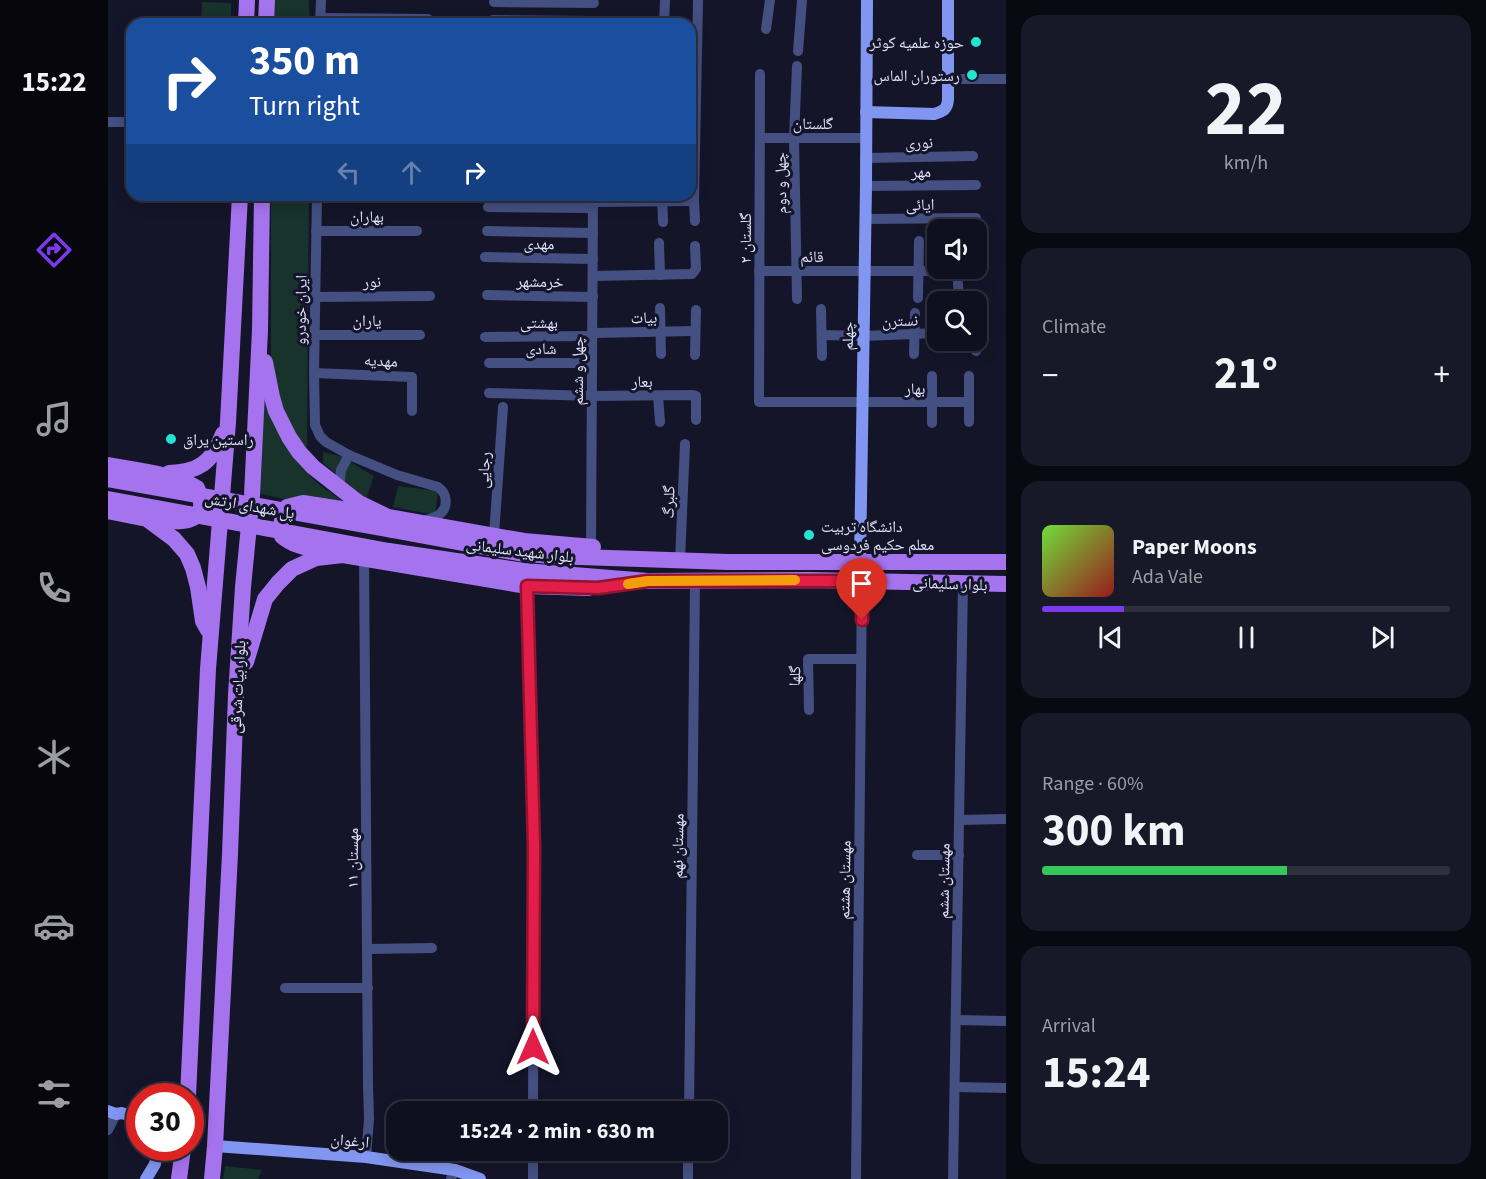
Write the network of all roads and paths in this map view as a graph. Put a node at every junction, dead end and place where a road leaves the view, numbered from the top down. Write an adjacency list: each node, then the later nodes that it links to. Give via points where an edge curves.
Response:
1 (247, 0): 12 (main road)
2 (267, 0): 13 (main road)
3 (321, 0): 14 (street)
4 (665, 0): 16 (street)
5 (698, 0): 17 (street)
6 (770, 0): 18 (street)
7 (802, 0): 19 (street)
8 (867, 0): 24 (street, چهلم)
9 (948, 0): 22 (street)
10 (494, 2): 11 (street)
11 (594, 2): 15 (street)
12 (246, 18)
13 (266, 18)
14 (320, 18)
15 (594, 18)
16 (664, 18)
17 (696, 29)
18 (766, 29)
19 (798, 51)
20 (797, 66): 28 (street, چهل و دوم)
21 (760, 74): 27 (street, گلستان ۲)
22 (949, 79): 23 (street); 24 (street, via 944,111)
23 (1006, 79)
24 (866, 112): 29 (street, چهلم)
25 (108, 122): 26 (street)
26 (126, 122)
27 (760, 138): 28 (street, گلستان); 56 (street, گلستان ۲)
28 (794, 138): 29 (street, گلستان); 55 (street, چهل و دوم)
29 (865, 138): 31 (street, چهلم)
30 (973, 156): 31 (street, نوری)
31 (865, 158): 33 (street, چهلم)
32 (976, 185): 33 (street, مهر)
33 (866, 186): 43 (street, چهلم)
34 (240, 201): 101 (main road, بلوار بیات شرقی)
35 (262, 201): 72 (main road, بلوار بیات شرقی)
36 (317, 201): 46 (street, ایران خودرو)
37 (610, 201): 40 (street)
38 (662, 201): 45 (street)
39 (694, 201): 44 (street)
40 (593, 202): 41 (street); 49 (street, چهل و ششم)
41 (488, 207)
42 (976, 218): 43 (street, ایائی)
43 (865, 219): 57 (street, چهلم)
44 (695, 221)
45 (663, 222)
46 (316, 231): 47 (street, بهاران); 64 (street, ایران خودرو)
47 (417, 231)
48 (486, 231): 49 (street)
49 (593, 233): 54 (street, چهل و ششم)
50 (919, 241): 58 (street)
51 (659, 243): 60 (street)
52 (695, 246): 60 (street, via 695,272)
53 (485, 257): 54 (street, مهدی)
54 (593, 259): 61 (street, چهل و ششم)
55 (796, 270): 56 (street, قائم); 57 (street, قائم); 67 (street, چهل و دوم)
56 (759, 271): 97 (street, گلستان ۲, via 759,402)
57 (864, 271): 58 (street, قائم); 81 (street, چهلم)
58 (918, 271): 59 (street, قائم); 66 (street)
59 (927, 271)
60 (660, 275): 61 (street)
61 (593, 276): 65 (street, چهل و ششم)
62 (487, 295): 65 (street, خرمشهر)
63 (430, 296): 64 (street, نور)
64 (315, 297): 78 (street, ایران خودرو)
65 (593, 297): 76 (street, چهل و ششم)
66 (918, 298)
67 (797, 299)
68 (660, 308): 73 (street)
69 (821, 309): 80 (street)
70 (696, 310): 74 (street)
71 (915, 313): 77 (street)
72 (260, 330): 110 (main road, via 272,397 282,423 299,452); 134 (main road, بلوار بیات شرقی)
73 (661, 332): 74 (street, بیات); 76 (street, بیات); 83 (street)
74 (695, 332): 85 (street)
75 (927, 333): 77 (street, نسترن)
76 (592, 334): 82 (street, بهشتی); 88 (street, چهل و ششم)
77 (915, 334): 81 (street, نسترن); 84 (street)
78 (314, 335): 79 (street, یاران); 89 (street, ایران خودرو)
79 (420, 335)
80 (822, 335): 81 (street); 86 (street)
81 (863, 336): 97 (street, چهلم)
82 (485, 337)
83 (661, 354)
84 (914, 354)
85 (695, 355)
86 (822, 356)
87 (489, 363): 88 (street, شادی)
88 (592, 363): 93 (street, چهل و ششم)
89 (314, 373): 99 (street, مهدیه, via 412,377); 106 (street, ایران خودرو, via 315,425 326,442)
90 (932, 376): 95 (street)
91 (969, 376): 96 (street)
92 (489, 393): 93 (street, بعار)
93 (592, 396): 94 (street, بعار); 117 (street, چهل و ششم)
94 (658, 396): 100 (street, بعار, via 696,396); 102 (street)
95 (933, 402): 96 (street, بهار); 97 (street, بهار); 104 (street)
96 (969, 402): 103 (street)
97 (861, 403): 123 (street, چهلم)
98 (503, 407): 116 (street, رجایی)
99 (412, 411)
100 (696, 420)
101 (228, 422): 108 (main road, via 219,445 203,465 185,472); 132 (main road, بلوار بیات شرقی)
102 (660, 422)
103 (969, 422)
104 (932, 423)
105 (685, 444): 122 (street, گلبرگ)
106 (349, 455): 110 (street, via 341,470); 114 (street, via 444,490 442,512)
107 (108, 465): 108 (main road)
108 (154, 474): 113 (main road, via 176,478 197,488 200,509 191,520)
109 (108, 479): 115 (main road, پل شهدای ارتش, bridge)
110 (339, 488): 115 (main road)
111 (108, 499): 118 (main road, پل شهدای ارتش, bridge)
112 (108, 511): 113 (main road)
113 (147, 519): 132 (main road, via 187,554 198,587 203,621)
114 (419, 523): 115 (main road); 116 (main road)
115 (390, 524): 119 (main road, via 303,503 286,507 280,526 286,540); 121 (main road, بلوار شهید سلیمانی, via 518,553)
116 (494, 535): 117 (main road)
117 (591, 547): 121 (main road)
118 (389, 551): 125 (main road, بلوار شهید سلیمانی)
119 (343, 555): 120 (main road); 134 (main road, via 316,558 292,569 265,599)
120 (364, 557): 131 (main road); 141 (street, مهستان ۱۱)
121 (650, 559): 122 (main road, بلوار سلیمانی)
122 (680, 560): 123 (main road, بلوار سلیمانی)
123 (860, 561): 124 (main road, بلوار سلیمانی)
124 (1006, 562)
125 (605, 579): 126 (main road, بلوار سلیمانی)
126 (648, 581): 128 (main road, بلوار سلیمانی); 131 (main road, via 598,588)
127 (862, 581): 128 (main road, بلوار سلیمانی); 129 (main road, بلوار سلیمانی); 133 (street, مهستان هشتم)
128 (695, 582): 150 (street, مهستان نهم)
129 (963, 583): 130 (main road, بلوار سلیمانی); 137 (street, مهستان ششم)
130 (1006, 584)
131 (527, 586): 149 (street, via 534,846)
132 (210, 634): 146 (main road, بلوار بیات شرقی)
133 (861, 659): 135 (street, گلها, via 808,658); 166 (street, مهستان هشتم)
134 (236, 695): 154 (main road, بلوار بیات شرقی)
135 (809, 710)
136 (1006, 819): 137 (street)
137 (959, 820): 139 (street, مهستان ششم)
138 (917, 855): 139 (street)
139 (959, 855): 144 (street, مهستان ششم)
140 (432, 948): 141 (street)
141 (368, 949): 143 (street, مهستان ۱۱)
142 (285, 988): 143 (street)
143 (368, 988): 155 (street, مهستان ۱۱)
144 (956, 1020): 145 (street); 147 (street, مهستان ششم)
145 (1006, 1021)
146 (189, 1083)
147 (955, 1087): 148 (street); 167 (street, مهستان ششم)
148 (1006, 1088)
149 (533, 1101)
150 (689, 1101)
151 (112, 1112): 152 (street); 153 (street)
152 (126, 1122)
153 (108, 1131)
154 (215, 1146): 155 (street, ارغوان); 162 (main road, بلوار بیات شرقی)
155 (366, 1157): 163 (street, ارغوان, via 455,1170)
156 (156, 1161): 160 (street)
157 (181, 1161): 161 (main road)
158 (533, 1161): 164 (street)
159 (688, 1161): 165 (street)
160 (146, 1179)
161 (179, 1179)
162 (212, 1179)
163 (480, 1179)
164 (533, 1179)
165 (688, 1179)
166 (856, 1179)
167 (953, 1179)

